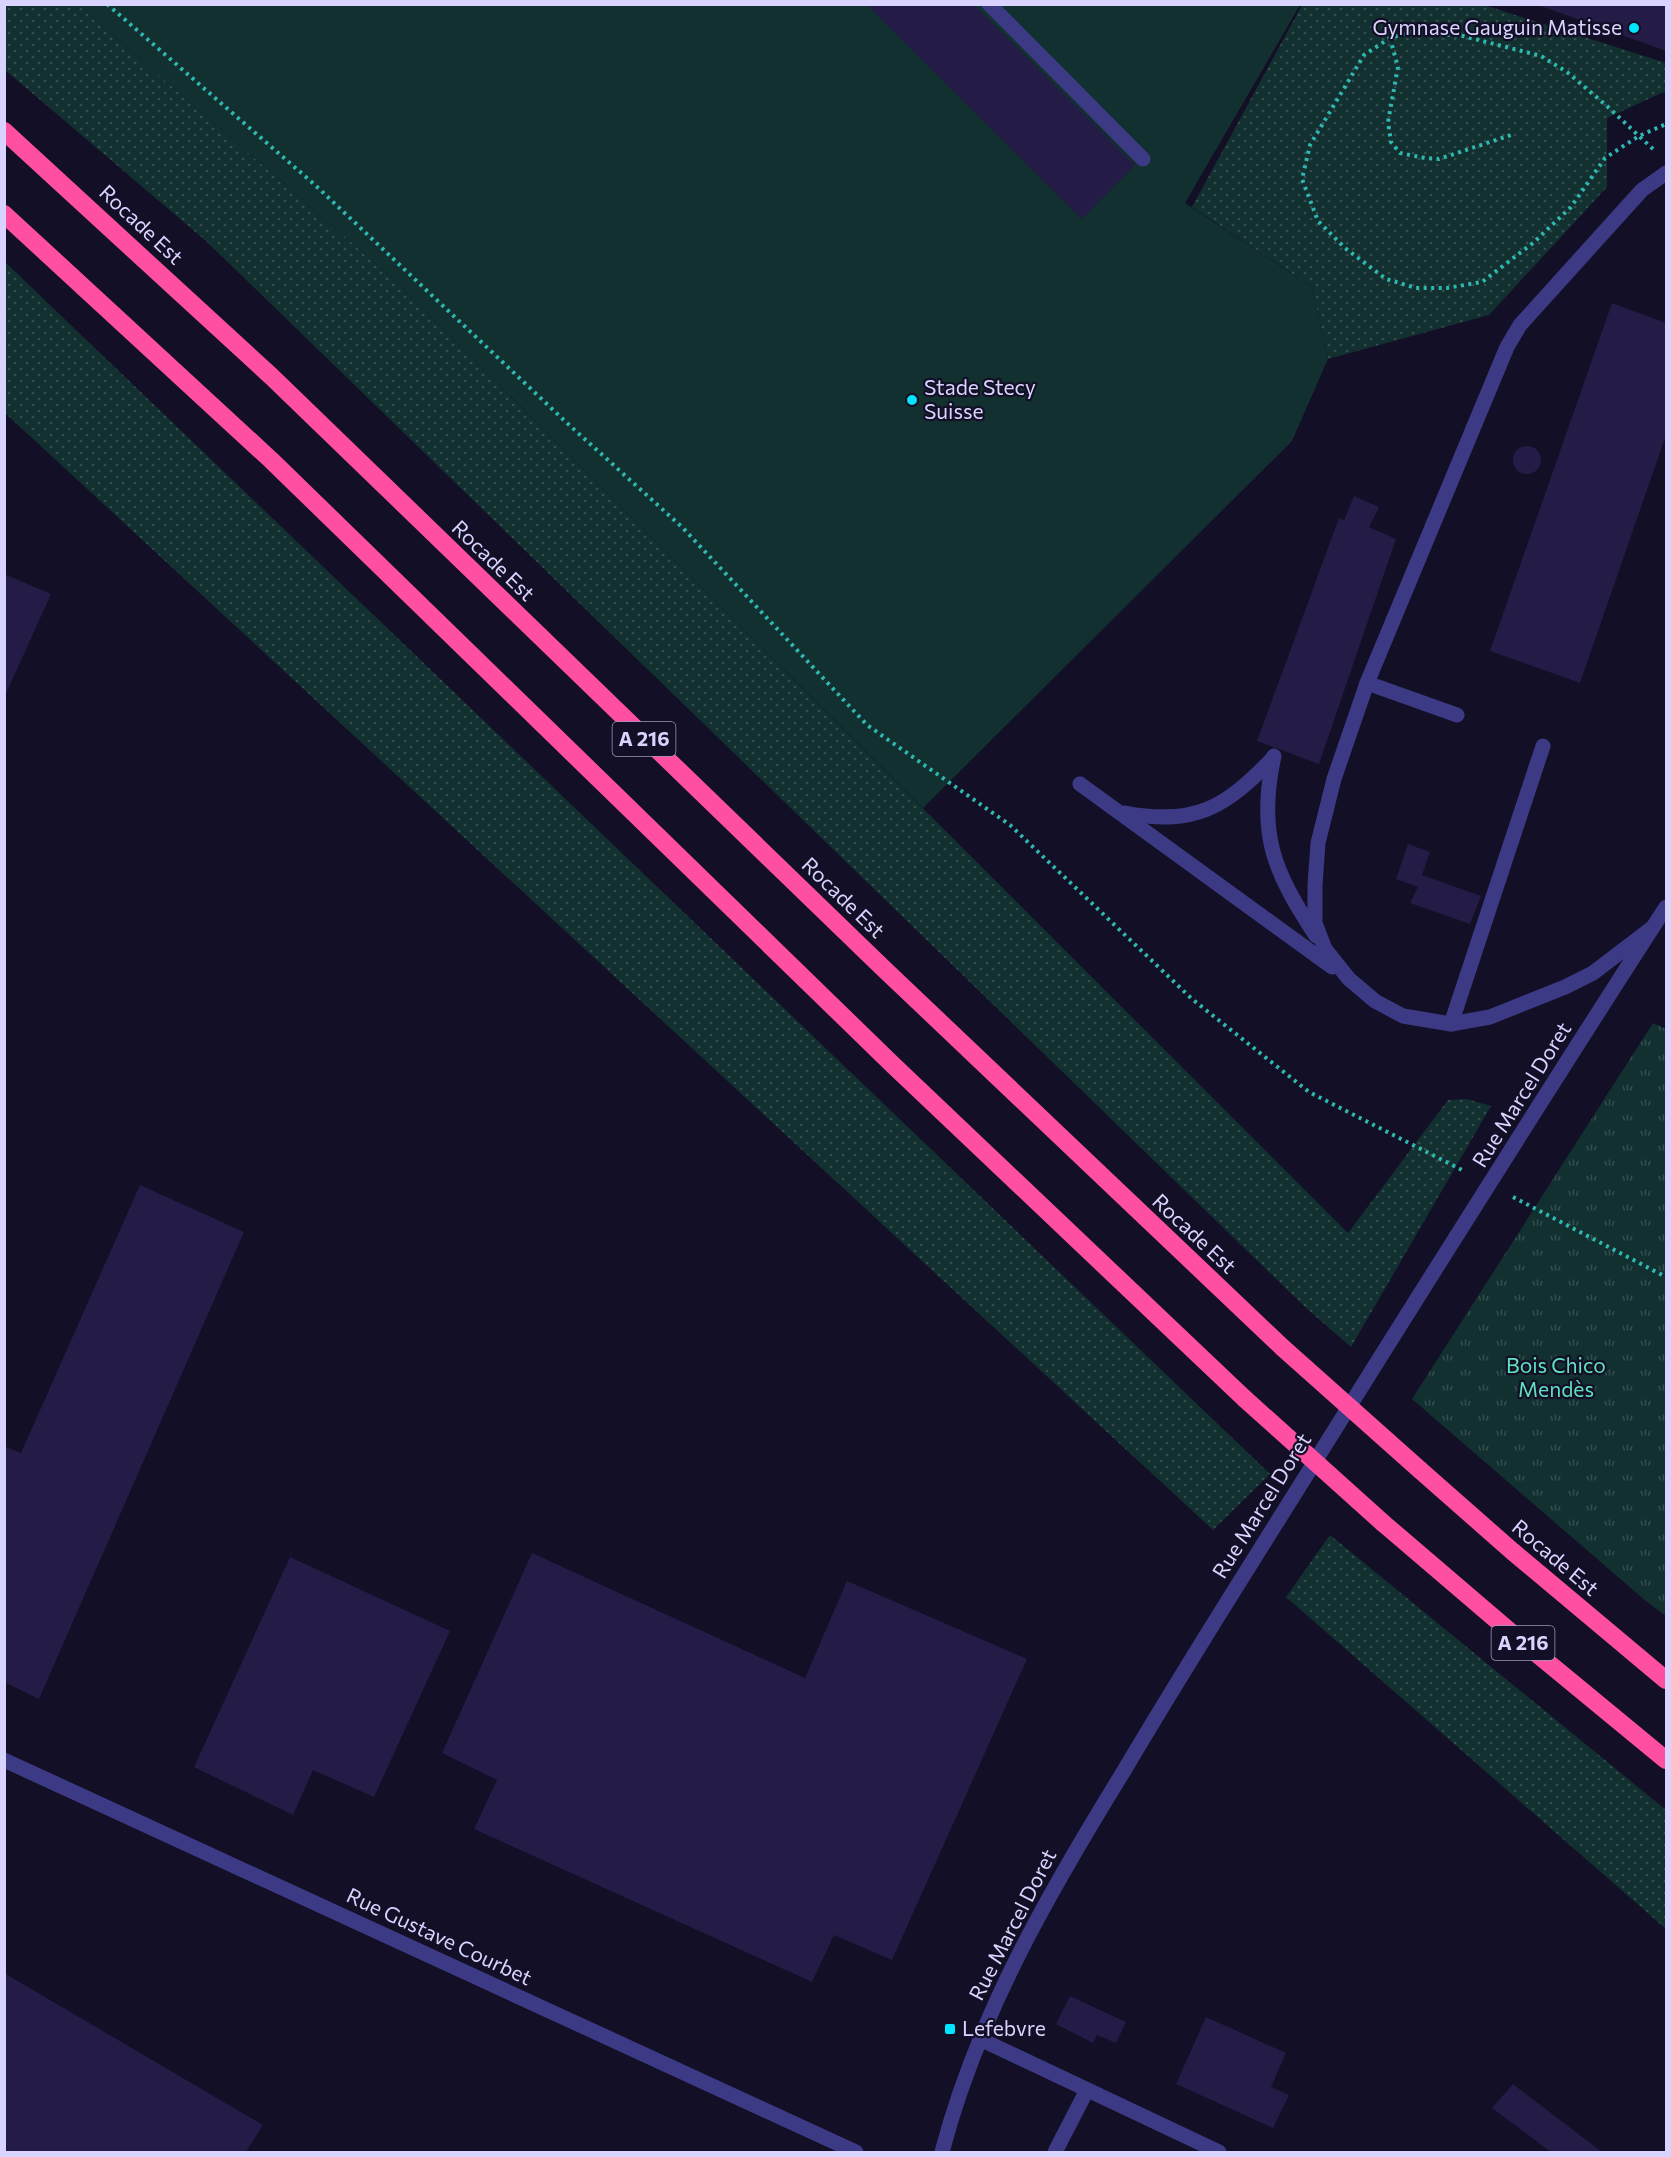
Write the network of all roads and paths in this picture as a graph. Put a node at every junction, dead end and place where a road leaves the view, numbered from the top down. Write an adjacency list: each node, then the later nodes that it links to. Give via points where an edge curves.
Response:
1 (107, 4): 22 (path, via 314,184 682,526 867,725 1010,825 1192,999 1309,1092)
2 (988, 4): 9 (street)
3 (1390, 38): 6 (path, via 1398,67 1388,122 1391,142 1400,153 1439,159); 7 (path, via 1410,32 1462,36 1541,57 1567,72); 7 (path, via 1364,55 1310,145 1302,179 1318,221 1345,248 1386,279 1416,288 1482,282 1533,243 1571,207 1605,158)
4 (1666, 124): 7 (path)
5 (4, 131): 24 (highway, Rocade Est / A 216, bridge, via 272,377 891,976 1283,1348 1512,1551)
6 (1514, 134)
7 (1639, 136): 8 (path)
8 (1660, 156)
9 (1143, 159)
10 (1666, 173): 12 (street, via 1642,190 1520,325 1507,346)
11 (4, 214): 26 (highway, A 216, bridge, via 271,460 893,1065 1245,1399 1515,1636)
12 (1367, 683): 13 (street); 19 (street, via 1334,779 1318,843 1316,923)
13 (1457, 715)
14 (1543, 746): 21 (street)
15 (1080, 784): 16 (street)
16 (1119, 812): 19 (street, via 1171,819 1194,814 1223,802 1249,783 1274,756 1267,814 1272,853 1283,882); 20 (street)
17 (1666, 907): 18 (street, Rue Marcel Doret)
18 (1654, 926): 21 (street, via 1593,973 1565,987 1490,1017); 22 (street, Rue Marcel Doret)
19 (1325, 949): 20 (street)
20 (1349, 979): 21 (street, via 1375,1001 1403,1016)
21 (1451, 1024)
22 (1490, 1184): 23 (path); 27 (street, Rue Marcel Doret, via 1061,1874 1012,1965)
23 (1666, 1277)
24 (1666, 1680)
25 (4, 1760): 29 (street, Rue Gustave Courbet)
26 (1666, 1760)
27 (980, 2039): 28 (street); 30 (street, Rue Marcel Doret)
28 (1087, 2090): 31 (street); 32 (street)
29 (856, 2152)
30 (942, 2152)
31 (1055, 2152)
32 (1219, 2152)

